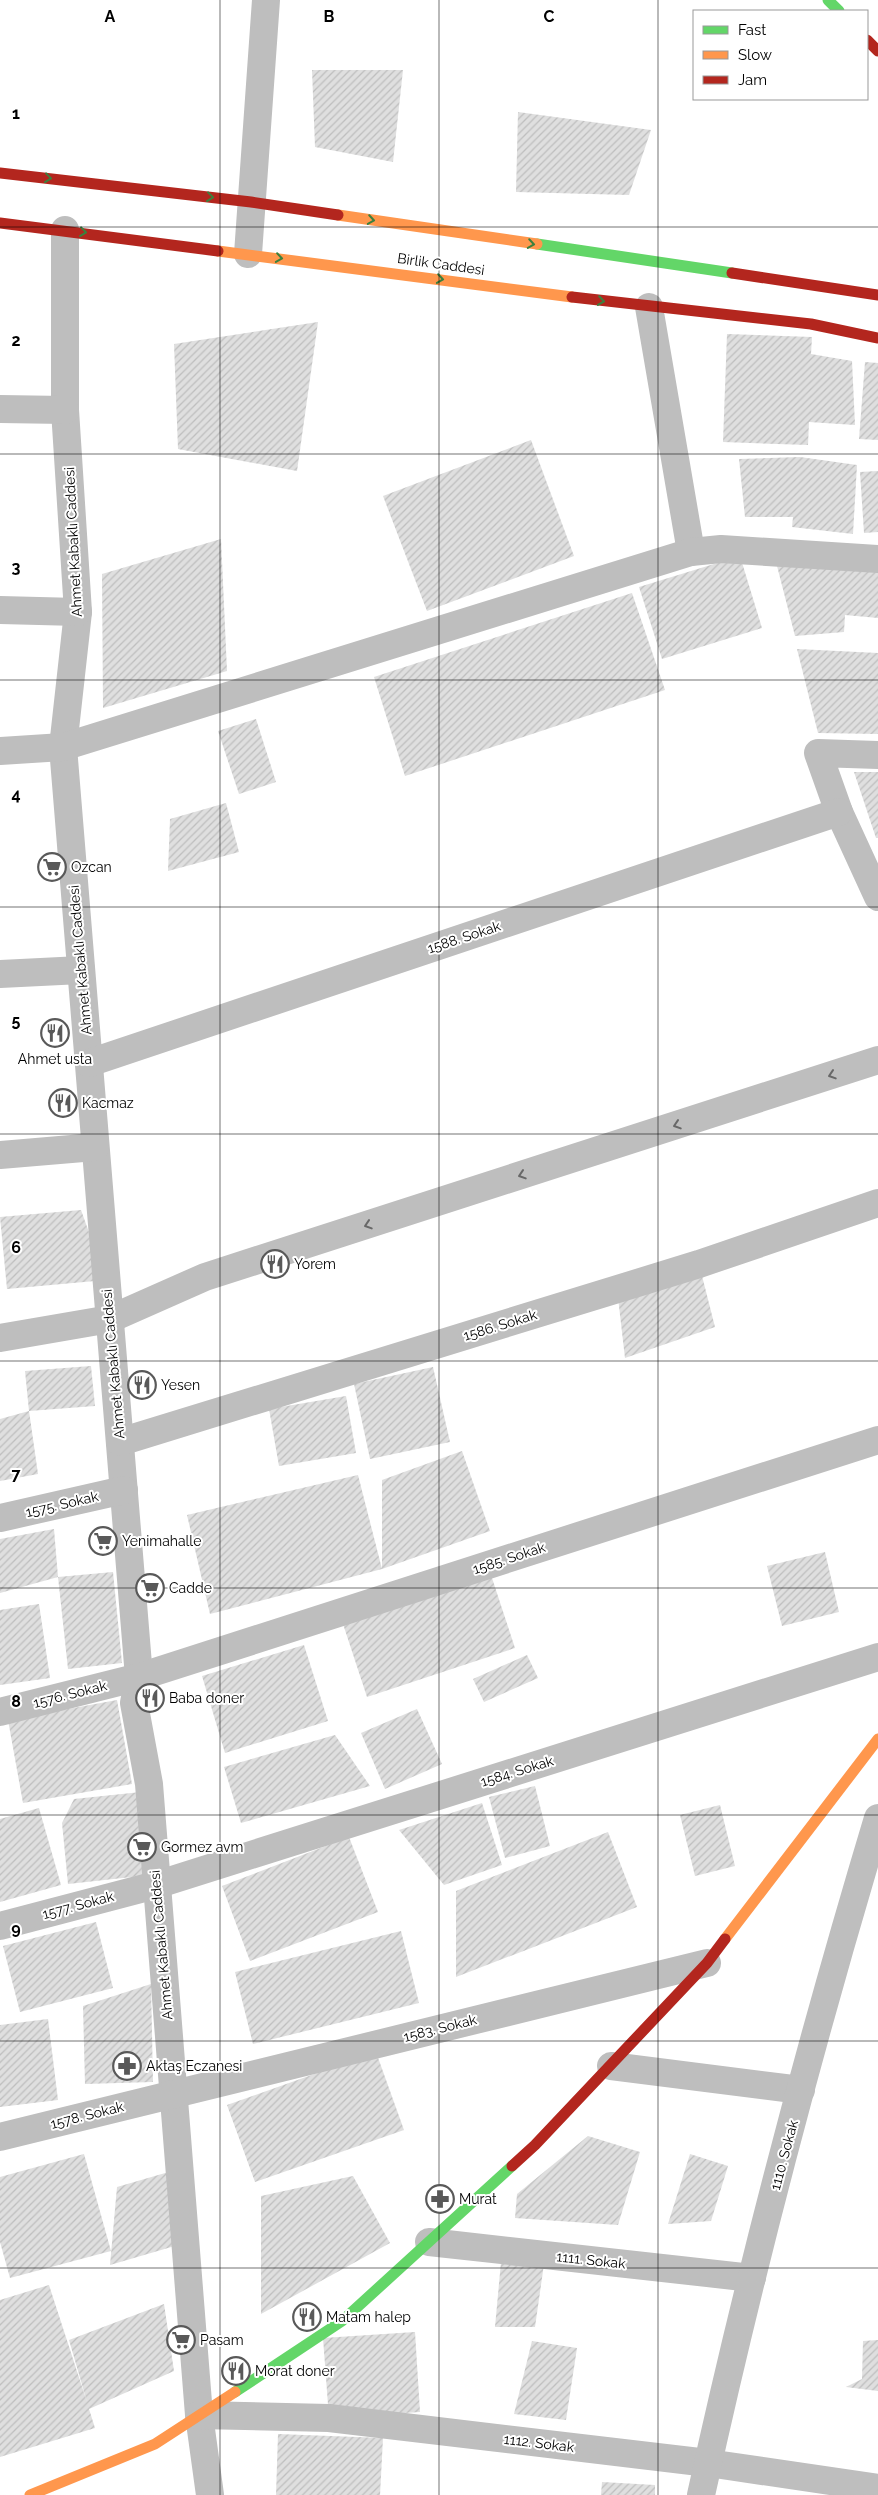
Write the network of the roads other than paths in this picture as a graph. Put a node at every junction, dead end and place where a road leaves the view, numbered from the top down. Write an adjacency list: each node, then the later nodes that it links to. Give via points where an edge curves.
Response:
1 (266, 0): 7 (street)
2 (828, 0): 3 (main road)
3 (838, 10)
4 (868, 41): 5 (main road)
5 (878, 51)
6 (0, 173): 7 (main road, one-way to 7)
7 (251, 202): 10 (street); 11 (main road, one-way to 11)
8 (0, 223): 9 (main road, Birlik Caddesi)
9 (65, 230): 10 (main road, Birlik Caddesi, one-way to 10); 15 (street, Ahmet Kabaklı Caddesi)
10 (248, 254): 12 (main road, Birlik Caddesi, one-way to 12)
11 (878, 295)
12 (650, 307): 13 (main road, Birlik Caddesi, via 811,324); 16 (street)
13 (878, 338)
14 (0, 409): 15 (street)
15 (65, 410): 19 (street, Ahmet Kabaklı Caddesi)
16 (692, 552): 17 (street, via 721,549); 20 (street)
17 (878, 559)
18 (0, 610): 19 (street)
19 (78, 612): 20 (street, Ahmet Kabaklı Caddesi)
20 (63, 747): 21 (street); 25 (street, Ahmet Kabaklı Caddesi)
21 (0, 751)
22 (878, 755): 23 (street, via 818,753)
23 (840, 812): 24 (street); 28 (street, 1588. Sokak)
24 (878, 897)
25 (81, 970): 26 (street); 28 (street, Ahmet Kabaklı Caddesi)
26 (0, 974)
27 (878, 1060): 32 (street, one-way to 32, via 205,1277)
28 (89, 1063): 29 (street, Ahmet Kabaklı Caddesi)
29 (95, 1148): 30 (street); 32 (street, Ahmet Kabaklı Caddesi)
30 (0, 1155)
31 (878, 1203): 35 (street, 1586. Sokak, via 699,1264)
32 (110, 1319): 33 (street); 35 (street, Ahmet Kabaklı Caddesi)
33 (0, 1338)
34 (878, 1440): 39 (street, 1585. Sokak)
35 (120, 1442): 36 (street, Ahmet Kabaklı Caddesi)
36 (124, 1490): 37 (street, 1575. Sokak); 39 (street, Ahmet Kabaklı Caddesi)
37 (0, 1518)
38 (878, 1657): 43 (street, 1584. Sokak)
39 (139, 1676): 40 (street, 1576. Sokak); 43 (street, Ahmet Kabaklı Caddesi, via 134,1703 149,1784)
40 (0, 1712)
41 (878, 1739): 45 (main road)
42 (878, 1818): 47 (street, 1110. Sokak)
43 (156, 1885): 44 (street, 1577. Sokak); 48 (street, Ahmet Kabaklı Caddesi)
44 (0, 1926)
45 (708, 1963): 46 (main road); 48 (street, 1583. Sokak)
46 (611, 2066): 47 (street); 50 (main road, via 535,2145)
47 (802, 2090): 51 (street, 1110. Sokak)
48 (173, 2093): 49 (street, 1578. Sokak); 52 (street, Ahmet Kabaklı Caddesi)
49 (0, 2137)
50 (429, 2242): 51 (street, 1111. Sokak); 52 (main road, via 342,2321)
51 (752, 2278): 53 (street, 1110. Sokak)
52 (199, 2415): 53 (street, 1112. Sokak, via 329,2418); 55 (main road, via 155,2444); 56 (street, Ahmet Kabaklı Caddesi)
53 (708, 2462): 54 (street, 1112. Sokak); 57 (street, 1110. Sokak)
54 (878, 2488)
55 (30, 2495)
56 (210, 2495)
57 (701, 2495)

